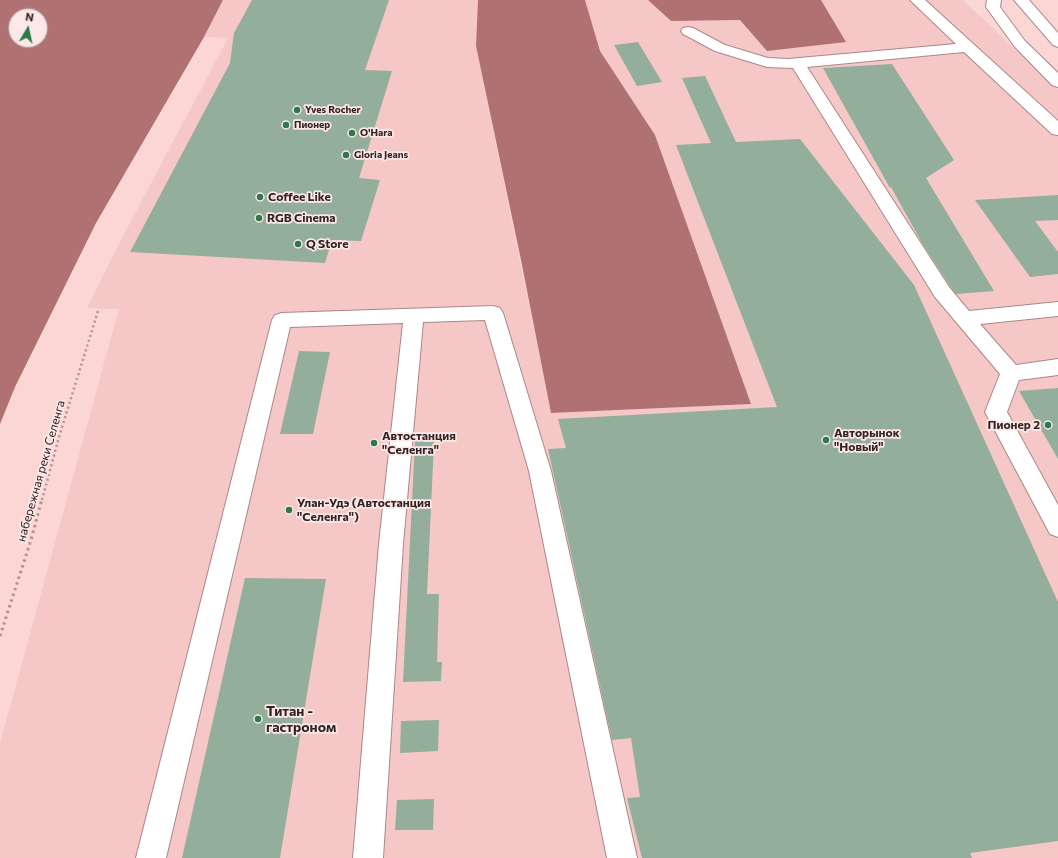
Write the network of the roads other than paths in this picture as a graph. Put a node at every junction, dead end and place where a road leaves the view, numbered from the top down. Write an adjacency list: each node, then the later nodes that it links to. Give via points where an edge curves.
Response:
1 (917, 0): 6 (street)
2 (994, 0): 8 (street, via 993,7 1020,44)
3 (1021, 0): 5 (street)
4 (688, 31): 7 (street, via 720,48 766,62)
5 (1058, 42)
6 (968, 47): 7 (street); 9 (street)
7 (797, 63): 12 (street, via 942,292)
8 (1058, 82)
9 (1058, 130)
10 (1058, 309): 12 (street)
11 (414, 315): 16 (street, via 282,320); 17 (street, via 391,544); 18 (street, via 493,313 540,471)
12 (966, 318): 14 (street)
13 (1058, 367): 14 (street)
14 (1011, 373): 15 (street, via 996,412)
15 (1058, 528)
16 (151, 858)
17 (368, 858)
18 (622, 858)

